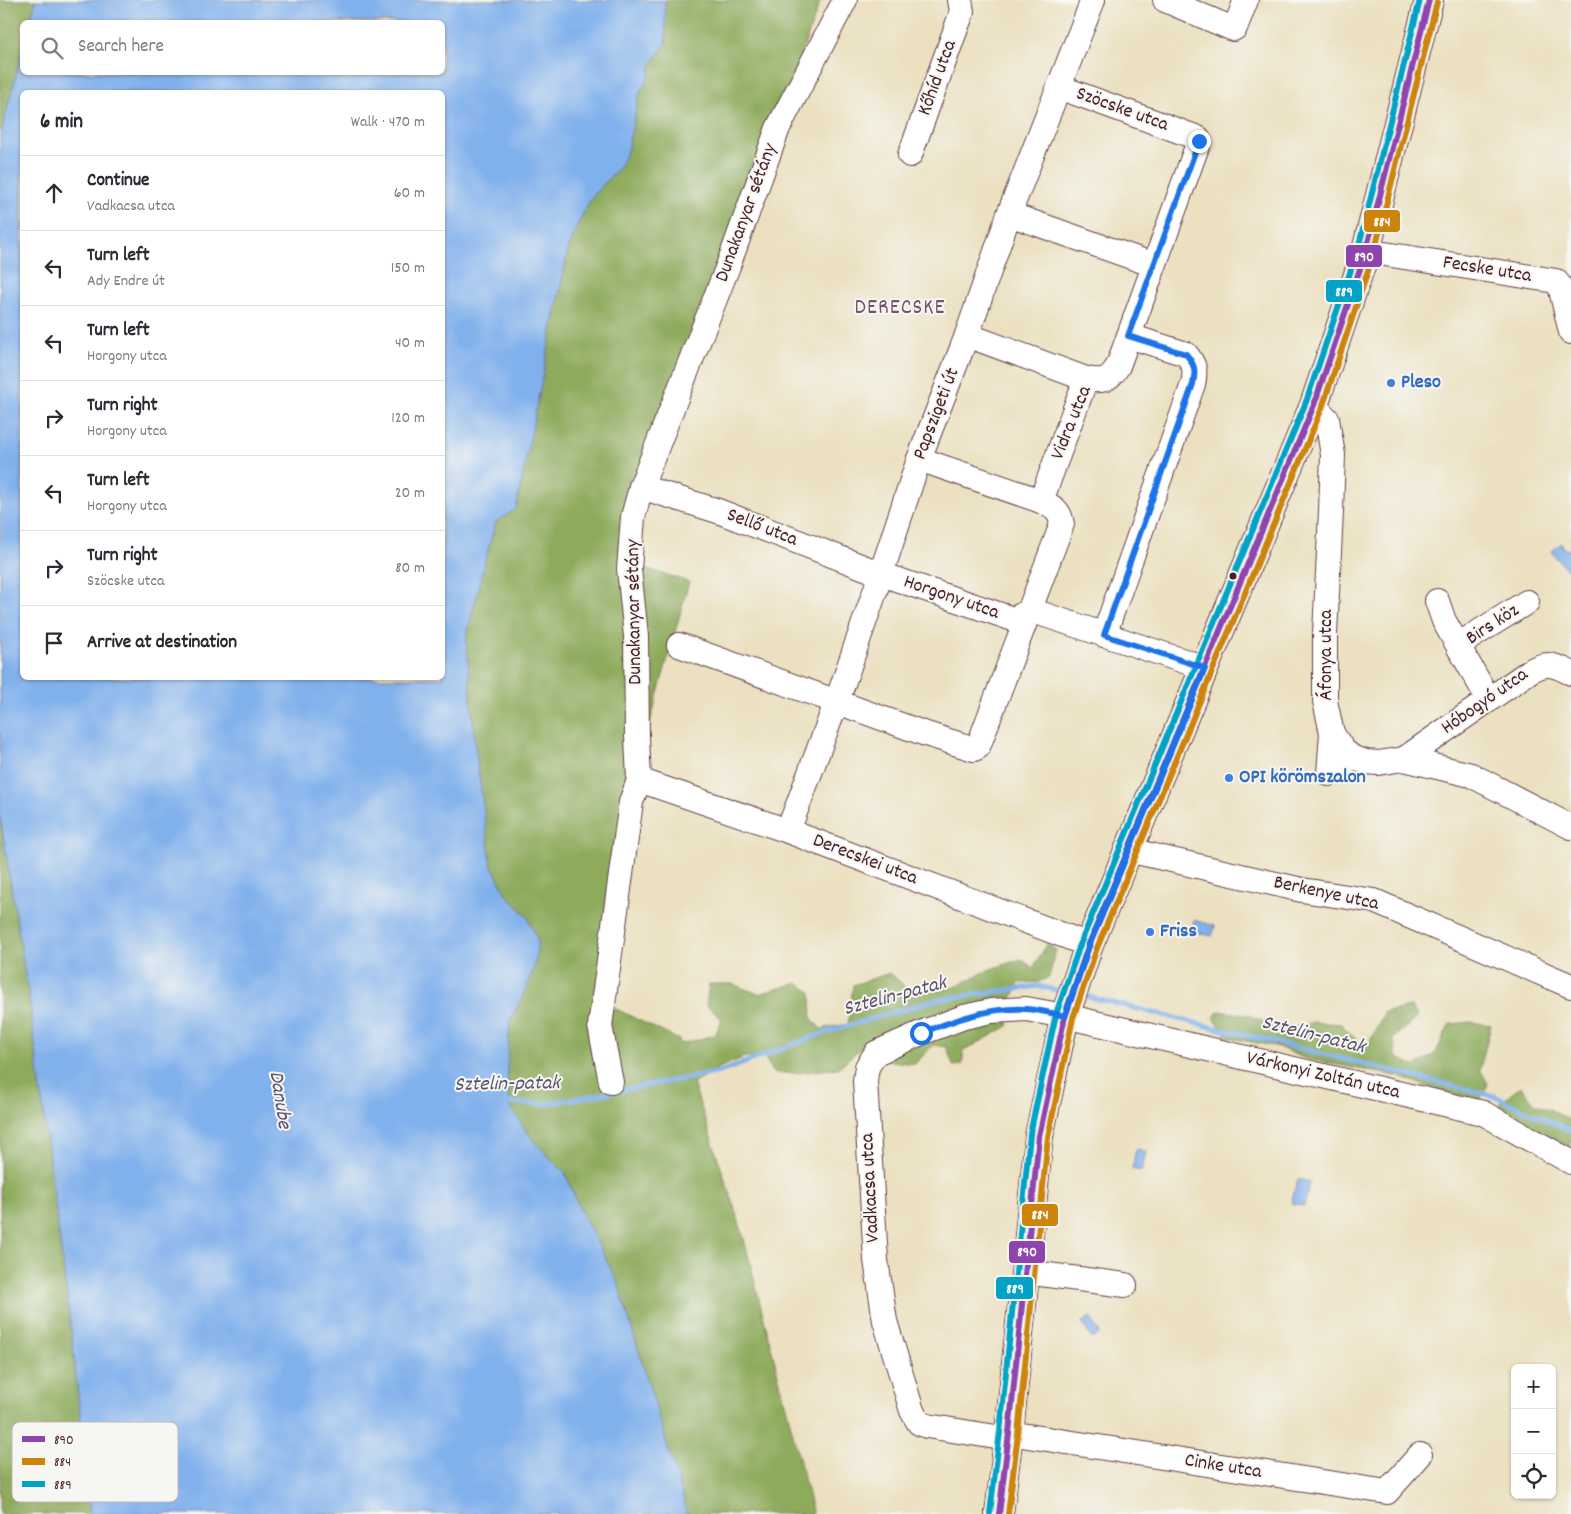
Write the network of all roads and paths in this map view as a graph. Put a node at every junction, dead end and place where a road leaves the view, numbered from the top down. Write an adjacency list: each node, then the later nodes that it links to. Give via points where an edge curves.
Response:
1 (845, 0): 18 (street, Dunakanyar sétány, via 778,128 728,266)
2 (960, 0): 8 (street, Kőhíd utca, via 962,12)
3 (1093, 0): 7 (street, Papszigeti út)
4 (1165, 0): 5 (street, via 1233,29)
5 (1246, 0)
6 (1429, 0): 10 (main road)
7 (1059, 87): 9 (street, Papszigeti út); 11 (street, Szöcske utca, via 1198,138)
8 (910, 155)
9 (1009, 214): 11 (street); 13 (street, Papszigeti út)
10 (1366, 251): 12 (street, Fecske utca, via 1556,281); 16 (main road)
11 (1154, 265): 14 (street, Szöcske utca)
12 (1571, 332)
13 (967, 335): 15 (street); 17 (street, Papszigeti út)
14 (1128, 336): 15 (street, Vidra utca, via 1118,366 1111,376 1098,381); 24 (street, via 1186,354 1196,372)
15 (1086, 379): 19 (street, Vidra utca)
16 (1314, 405): 27 (main road); 31 (street, Áfonya utca, via 1327,418 1333,455 1325,634 1325,701 1332,733 1343,750 1353,758 1378,763)
17 (919, 459): 19 (street); 20 (street, Papszigeti út)
18 (640, 486): 20 (street, Sellő utca, via 718,511); 32 (street, Dunakanyar sétány, via 629,569 636,636)
19 (1041, 501): 23 (street, via 1057,509 1062,524)
20 (881, 574): 23 (street, Horgony utca, via 1010,618 1015,619); 30 (street, Papszigeti út)
21 (1437, 601): 26 (street)
22 (1527, 602): 26 (street, Birs köz, via 1466,640)
23 (1030, 610): 24 (street, Horgony utca); 30 (street, via 978,747 923,733)
24 (1104, 635): 27 (street, Horgony utca)
25 (679, 645): 30 (street)
26 (1459, 648): 29 (street)
27 (1205, 668): 35 (main road)
28 (1571, 673): 29 (street, Hóbogyó utca, via 1554,665 1539,666)
29 (1489, 700): 31 (street, Hóbogyó utca)
30 (837, 701): 34 (street, Papszigeti út)
31 (1404, 759): 33 (street, Áfonya utca, via 1471,775)
32 (639, 780): 34 (street, Derecskei utca); 39 (street, Dunakanyar sétány, via 630,802 600,1026)
33 (1571, 827)
34 (788, 831): 36 (street, Derecskei utca)
35 (1128, 850): 36 (main road); 37 (street, Berkenye utca, via 1302,890 1374,901)
36 (1089, 945): 38 (main road)
37 (1571, 986)
38 (1066, 1011): 40 (street, Várkonyi Zoltán utca, via 1483,1113); 41 (main road, via 1039,1136); 43 (street, Vadkacsa utca, via 991,1011 964,1017 876,1053 867,1067 865,1082 876,1260 886,1321 912,1411 919,1423 927,1426 996,1437)
39 (611, 1082)
40 (1571, 1162)
41 (1025, 1272): 42 (street); 43 (main road)
42 (1126, 1285)
43 (1010, 1433): 44 (street, Cinke utca, via 1387,1492); 45 (main road)
44 (1420, 1455)
45 (999, 1514)

